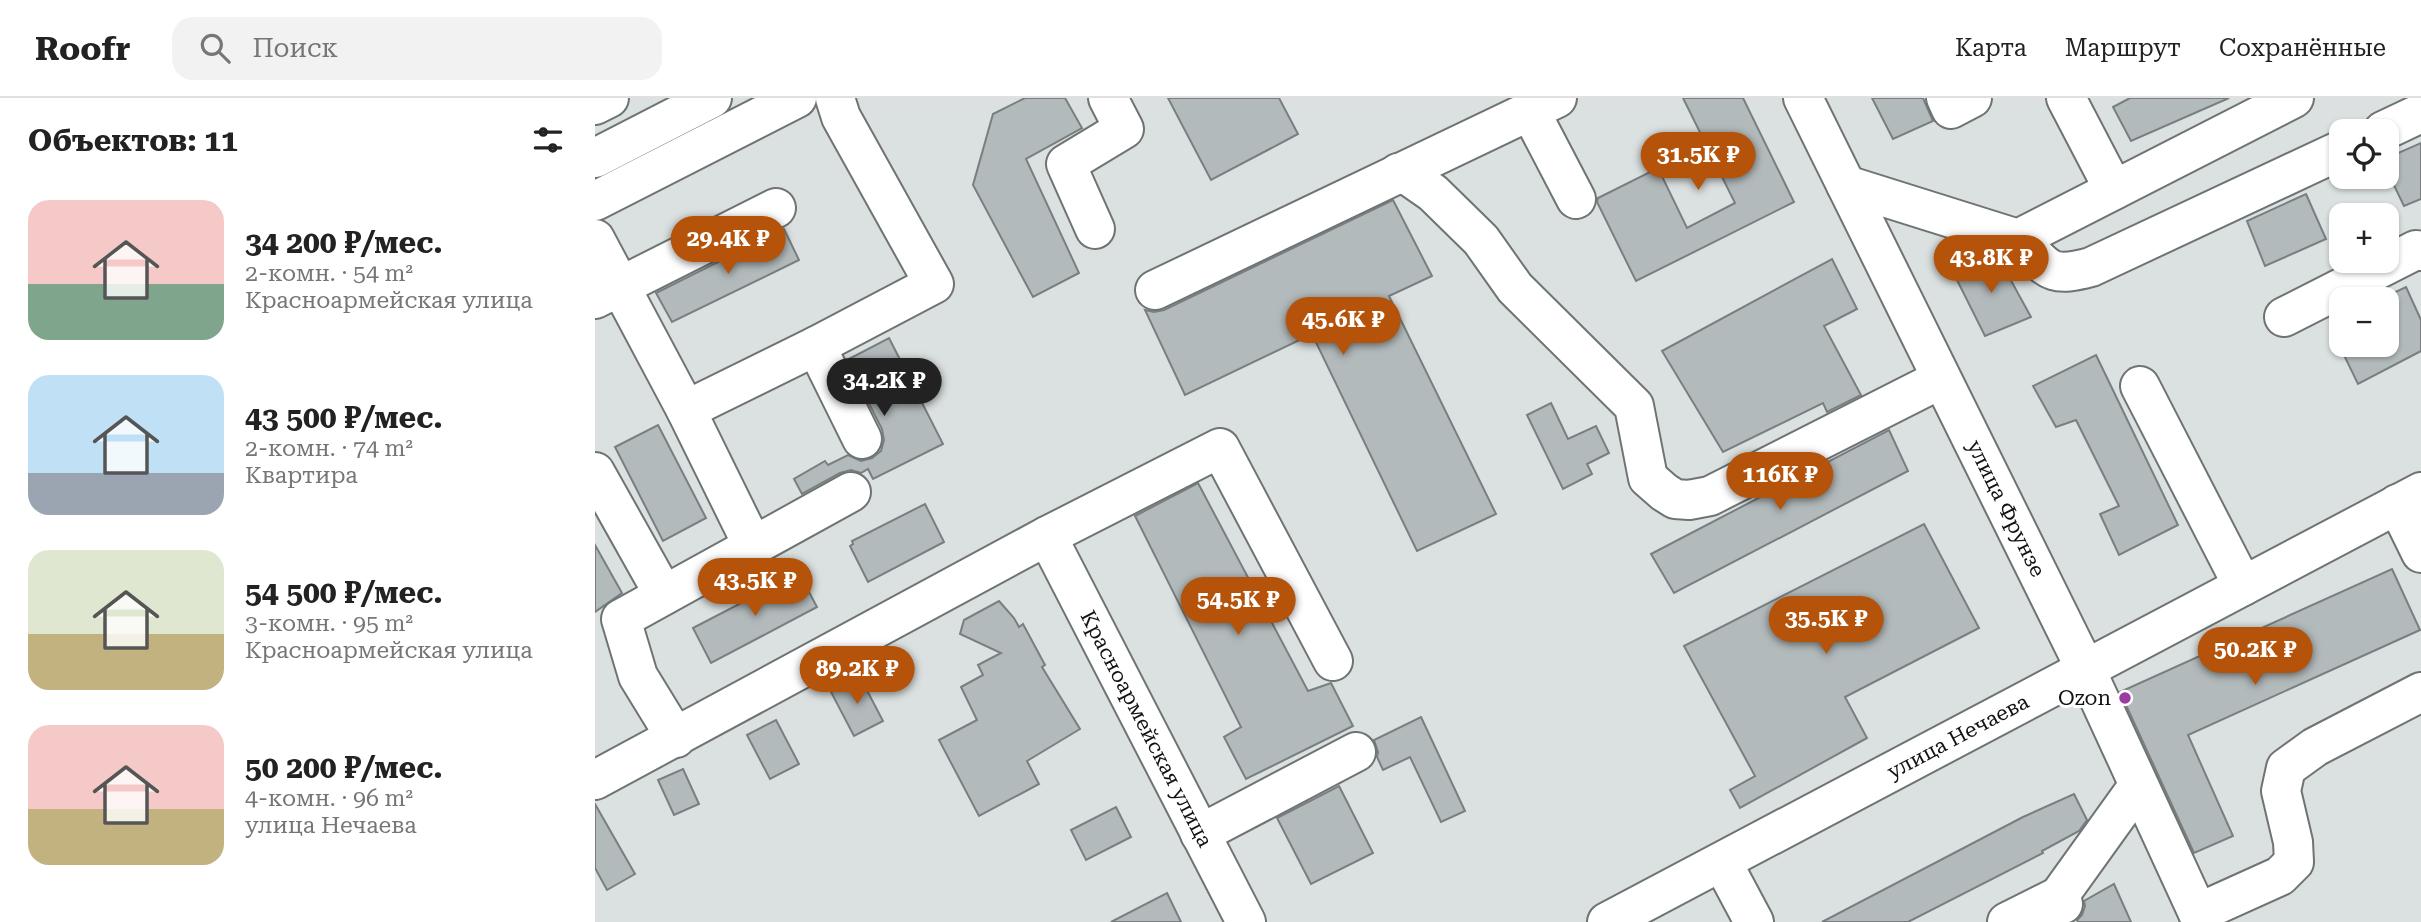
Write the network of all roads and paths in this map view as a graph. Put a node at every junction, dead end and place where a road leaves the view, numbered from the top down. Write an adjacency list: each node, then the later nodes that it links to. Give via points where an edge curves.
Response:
1 (609, 98): 12 (street)
2 (712, 98): 17 (street)
3 (797, 98): 22 (street)
4 (835, 98): 31 (street, via 841,117 934,284)
5 (1108, 98): 24 (street, via 1124,129 1066,164)
6 (1803, 98): 19 (street, улица Фрунзе)
7 (1946, 98): 8 (street, via 1951,109)
8 (1972, 98)
9 (2066, 98): 20 (street)
10 (2294, 98): 13 (street)
11 (1543, 104): 18 (street); 21 (street)
12 (595, 105)
13 (2227, 113): 20 (street)
14 (2421, 113): 15 (street)
15 (2399, 123)
16 (2329, 156): 26 (street, via 2091,267 2066,274 2052,271)
17 (595, 158)
18 (1398, 173): 28 (street); 32 (street, via 1433,193 1481,240 1515,288 1634,406 1649,478 1675,499 1710,496)
19 (1846, 185): 26 (street); 32 (street, улица Фрунзе)
20 (2114, 190): 26 (street)
21 (1576, 199)
22 (595, 201)
23 (776, 208): 29 (street)
24 (1095, 229)
25 (595, 239): 29 (street)
26 (2018, 239)
27 (2421, 251): 30 (street)
28 (1155, 290)
29 (608, 293): 34 (street)
30 (2284, 317)
31 (816, 346): 34 (street); 35 (street)
32 (1941, 379): 45 (street, улица Фрунзе)
33 (2140, 386): 42 (street)
34 (686, 410): 40 (street)
35 (862, 439)
36 (595, 472): 43 (street)
37 (851, 492): 40 (street)
38 (2409, 498): 41 (street); 42 (street, улица Нечаева)
39 (1047, 536): 44 (street, via 1220,449); 47 (street); 51 (street, Красноармейская улица)
40 (753, 546): 43 (street)
41 (2421, 552)
42 (2243, 586): 45 (street, улица Нечаева)
43 (664, 595): 47 (street, via 621,619 638,676)
44 (1333, 661)
45 (2086, 670): 50 (street, улица Фрунзе); 52 (street, улица Нечаева)
46 (2421, 692): 54 (street, via 2315,747 2286,768 2281,791 2294,862 2280,876)
47 (676, 738): 49 (street)
48 (1356, 752): 51 (street)
49 (595, 780)
50 (2139, 786): 53 (street); 54 (street, улица Фрунзе)
51 (1200, 834): 55 (street, Красноармейская улица)
52 (1722, 862): 56 (street, улица Нечаева); 57 (street)
53 (2059, 913): 58 (street)
54 (2200, 918)
55 (1246, 922)
56 (1607, 922)
57 (1754, 922)
58 (2007, 922)

